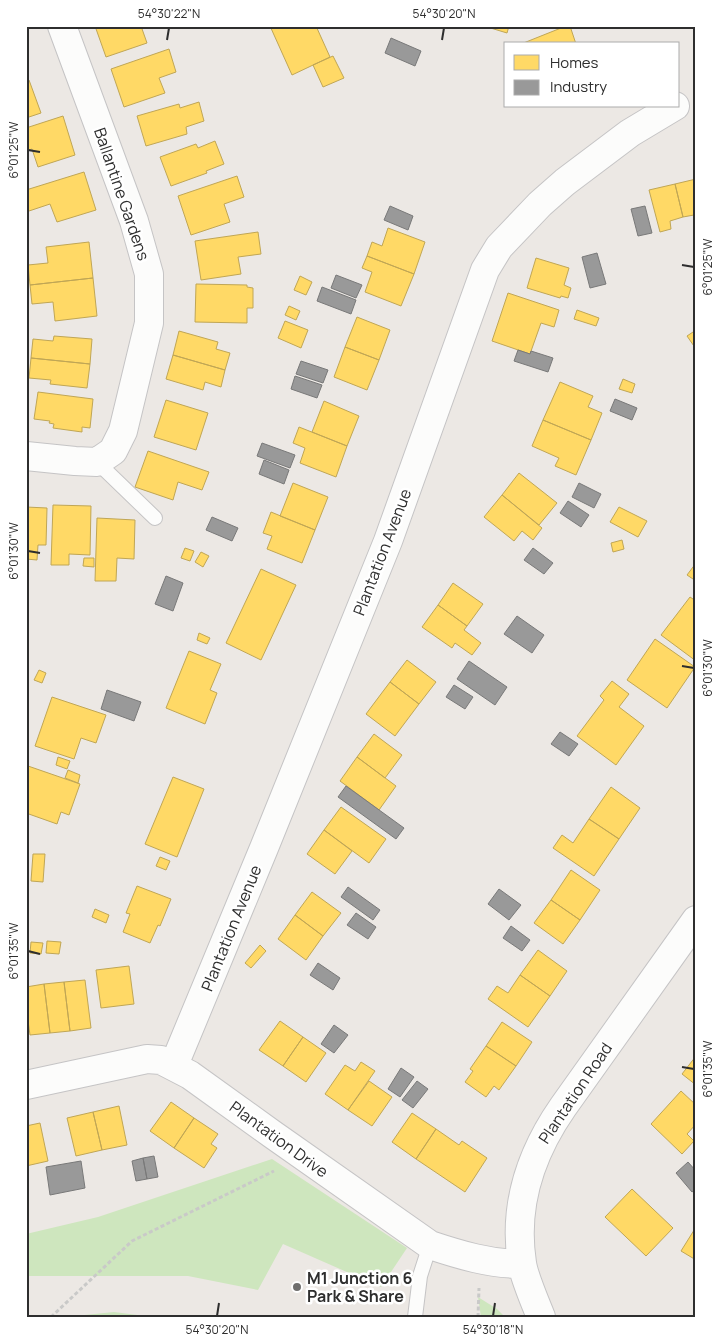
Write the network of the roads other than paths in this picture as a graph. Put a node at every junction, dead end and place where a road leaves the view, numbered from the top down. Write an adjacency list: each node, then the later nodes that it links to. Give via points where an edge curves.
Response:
1 (62, 26): 6 (street, Ballantine Gardens, via 134,220 149,274 149,323 123,431 113,451)
2 (696, 95): 3 (street)
3 (680, 103)
4 (672, 108): 9 (street, Plantation Avenue, via 630,133 565,182 499,247 485,270 388,541)
5 (26, 456): 6 (street)
6 (97, 462): 7 (lane)
7 (155, 518)
8 (696, 920): 12 (street, Plantation Road, via 547,1130 529,1173 522,1206)
9 (174, 1065): 10 (street, Plantation Drive, via 147,1059); 11 (street, Plantation Drive)
10 (26, 1085)
11 (430, 1245): 12 (street, Plantation Drive, via 459,1255); 13 (lane, via 420,1276)
12 (522, 1264): 14 (street, Plantation Road)
13 (415, 1317)
14 (541, 1317)

